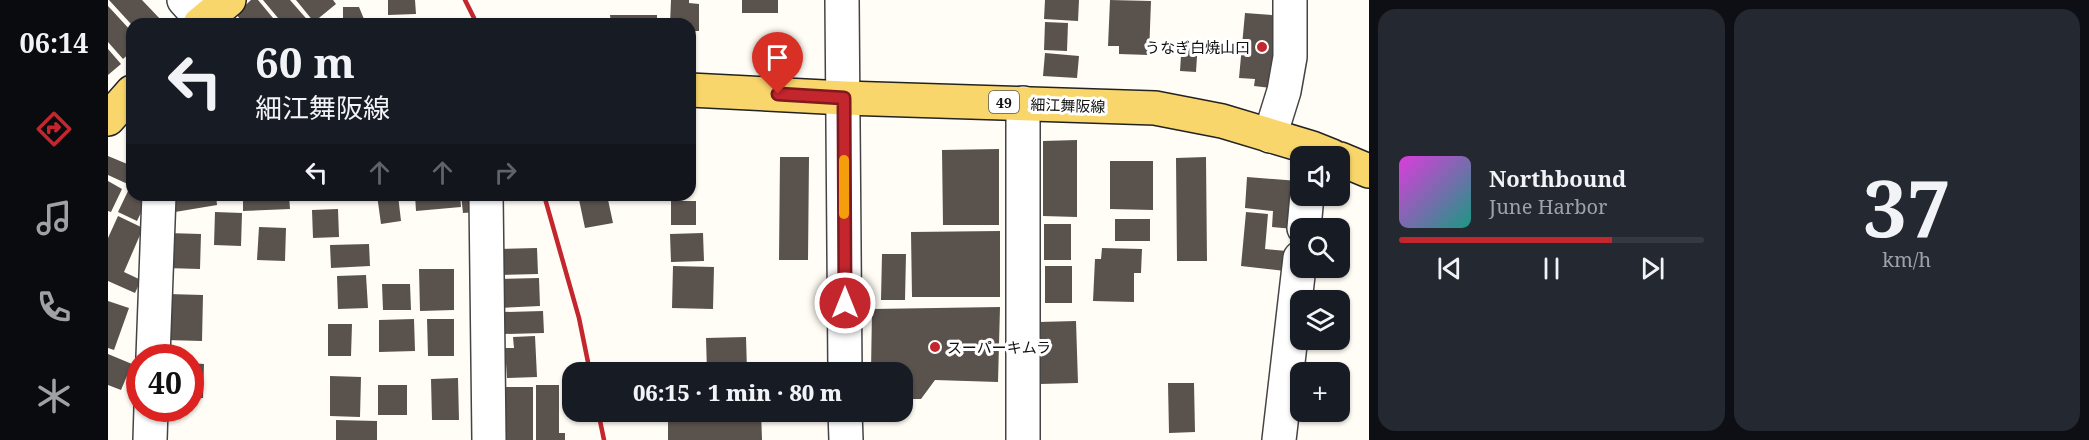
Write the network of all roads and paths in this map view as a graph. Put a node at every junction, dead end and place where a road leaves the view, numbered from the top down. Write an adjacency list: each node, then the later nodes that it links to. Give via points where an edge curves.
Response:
1 (229, 0): 4 (main road)
2 (842, 0): 6 (street)
3 (1290, 0): 11 (street, via 1290,57)
4 (196, 15)
5 (696, 90): 6 (main road, 細江舞阪線 / 49)
6 (844, 98): 8 (main road, 細江舞阪線 / 49); 19 (street)
7 (126, 99): 9 (main road)
8 (1023, 103): 11 (main road, 細江舞阪線 / 49, via 1155,108 1222,121); 25 (street)
9 (108, 121): 10 (main road)
10 (126, 125)
11 (1270, 136): 12 (main road, 細江舞阪線 / 49)
12 (1298, 146)
13 (1350, 164): 14 (main road, 細江舞阪線 / 49)
14 (1369, 171)
15 (159, 201): 18 (street)
16 (486, 201): 23 (street)
17 (1298, 278): 26 (street)
18 (153, 344)
19 (845, 362)
20 (151, 422): 22 (street)
21 (845, 422): 24 (street)
22 (150, 440)
23 (489, 440)
24 (846, 440)
25 (1023, 440)
26 (1279, 440)

